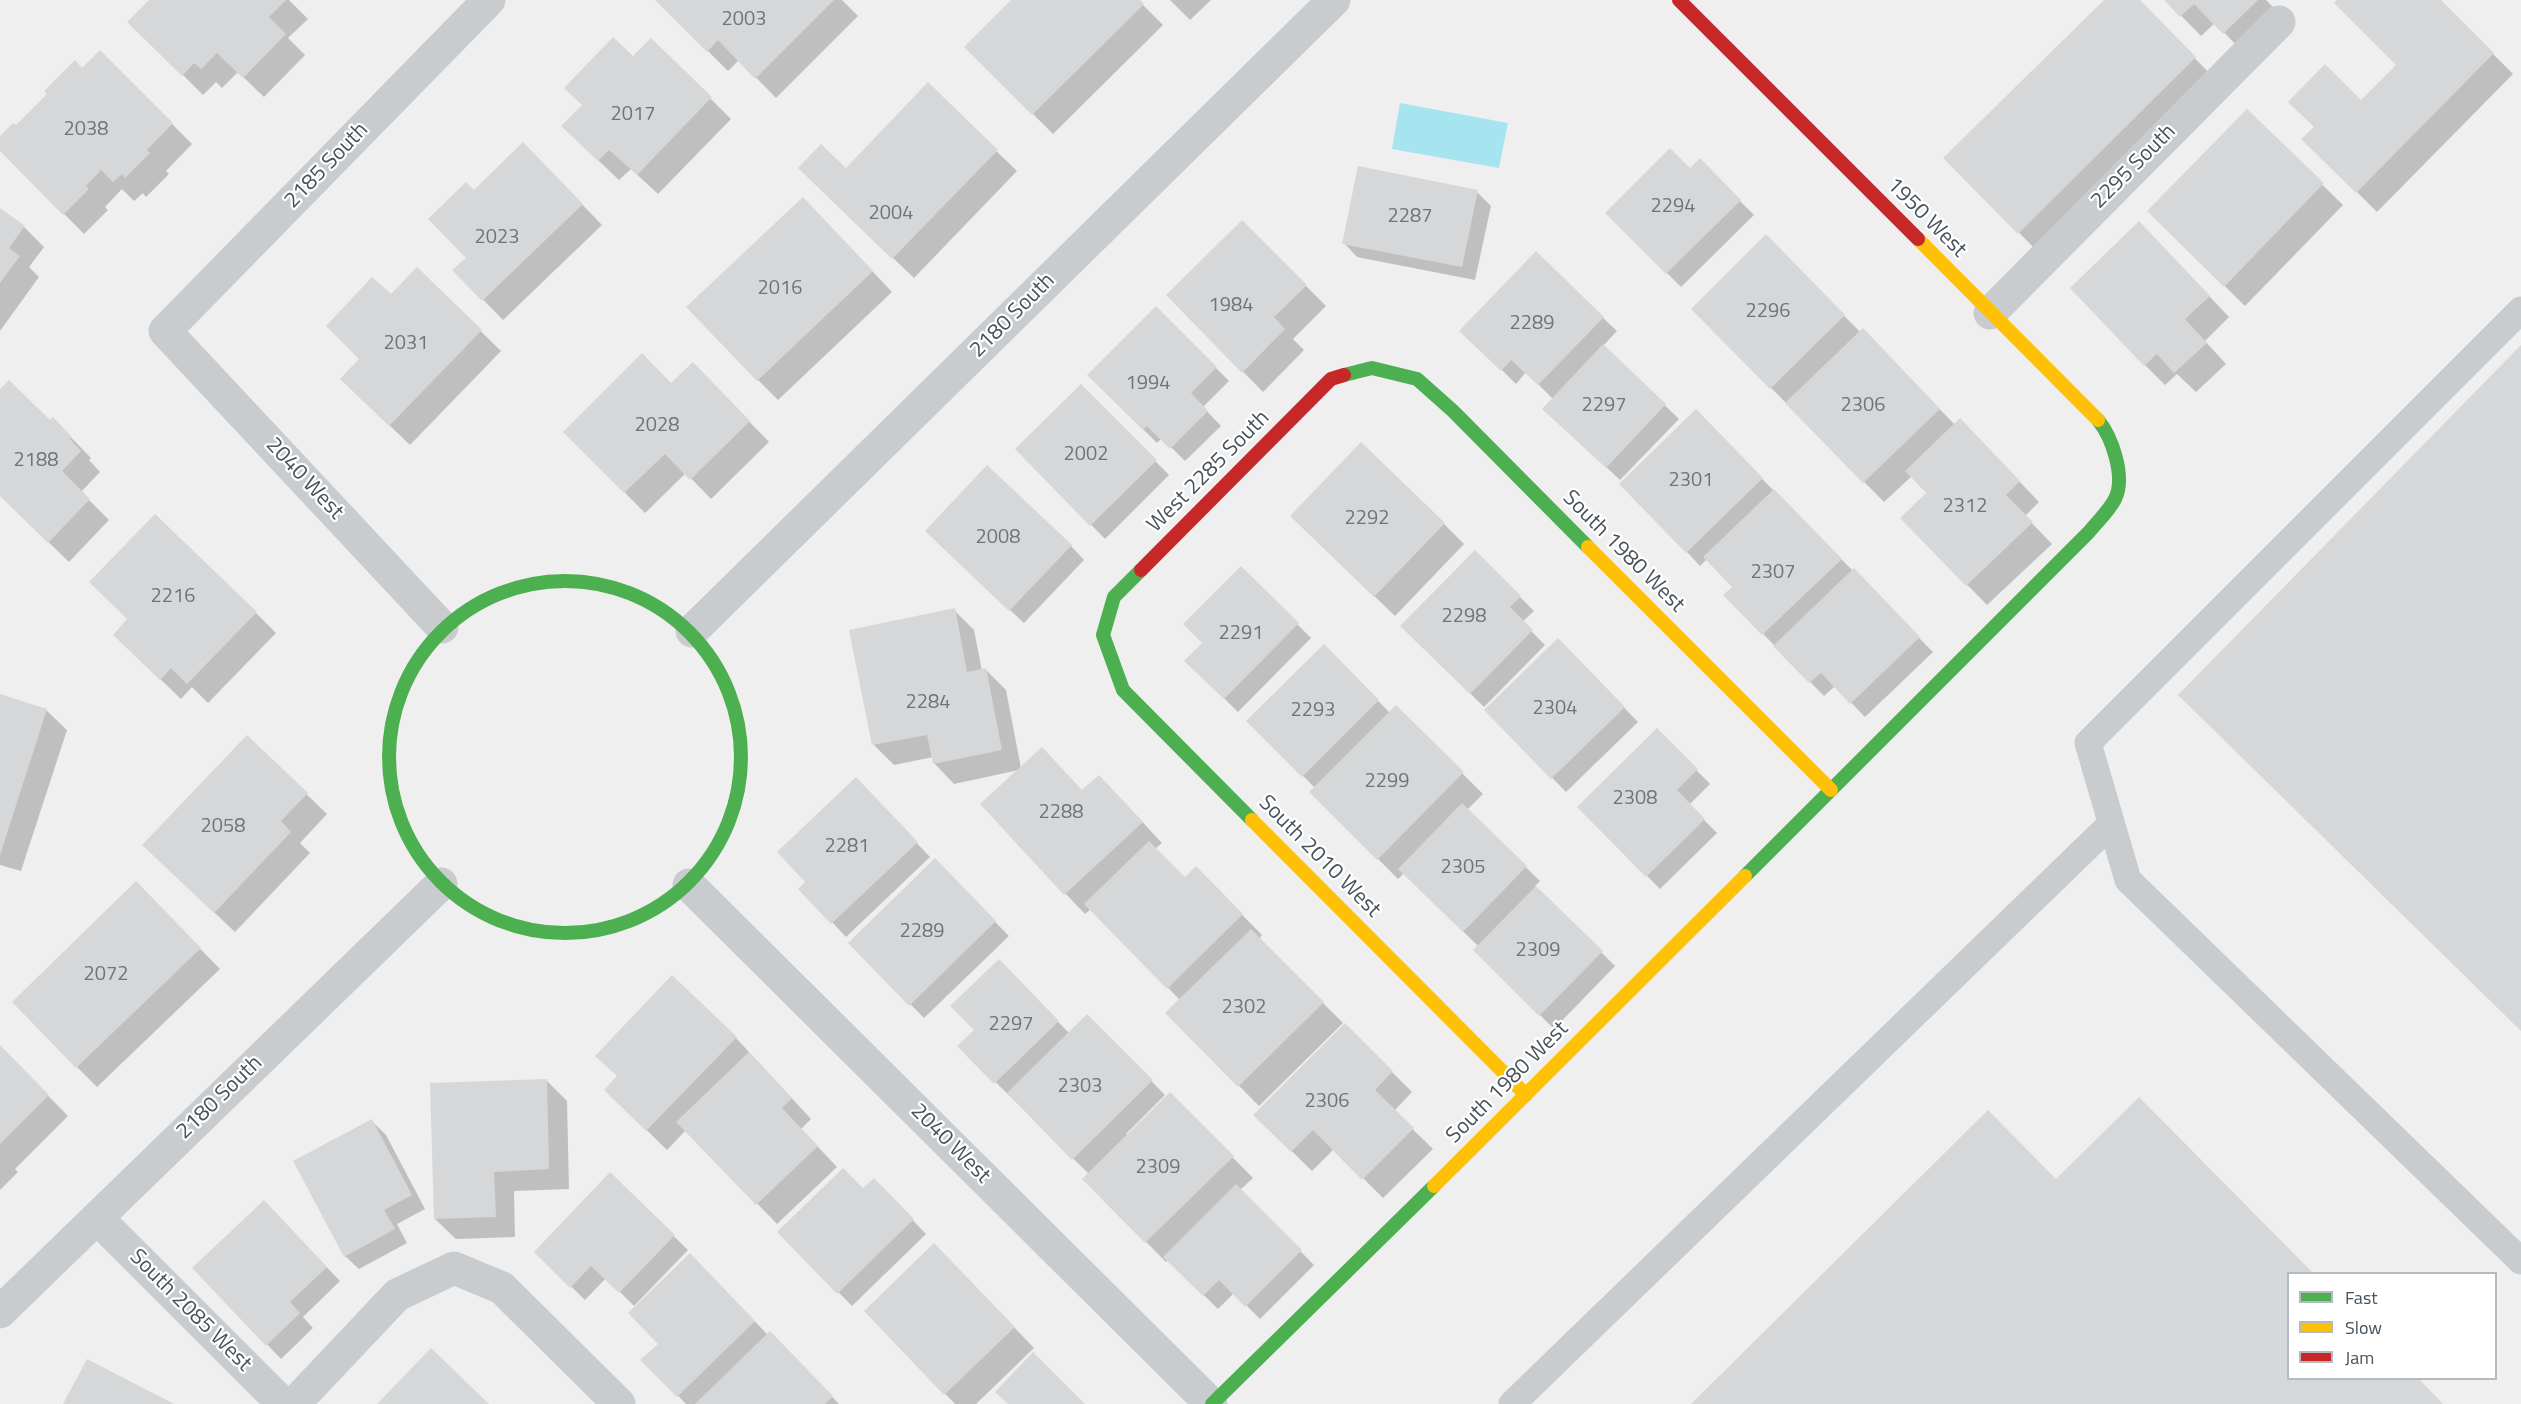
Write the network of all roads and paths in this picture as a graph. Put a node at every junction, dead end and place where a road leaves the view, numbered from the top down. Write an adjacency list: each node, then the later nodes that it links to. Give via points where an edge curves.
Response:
1 (489, 0): 7 (street, 2185 South)
2 (1334, 0): 11 (street, 2180 South)
3 (1679, 0): 6 (street, 1950 West)
4 (2278, 22): 6 (street, 2295 South)
5 (2521, 310): 14 (lane, via 2088,742)
6 (1990, 313): 9 (street, 1950 West, via 2107,430 2115,452)
7 (165, 331): 10 (street, 2040 West)
8 (1372, 368): 12 (street, West 2285 South, via 1331,379 1114,597); 13 (street, South 1980 West, via 1417,379 1453,411)
9 (2118, 480): 13 (street, South 1980 West, via 2116,498 2089,532)
10 (442, 627): 11 (street, via 496,593 565,579 634,592); 15 (street, via 400,691 387,760 402,827)
11 (692, 631): 16 (street, via 731,689 743,759 729,827)
12 (1103, 635): 17 (street, South 2010 West, via 1123,690)
13 (1831, 790): 17 (street, South 1980 West)
14 (2111, 824): 19 (lane, via 2128,880); 25 (lane)
15 (441, 884): 16 (street, via 498,921 564,935 632,922); 18 (street, 2180 South)
16 (689, 885): 24 (street, 2040 West)
17 (1526, 1095): 24 (street, South 1980 West)
18 (97, 1218): 20 (street, 2180 South); 21 (street, South 2085 West)
19 (2521, 1261)
20 (0, 1312)
21 (283, 1404)
22 (294, 1404): 23 (street, via 397,1296 454,1268 502,1288)
23 (619, 1404)
24 (1212, 1404)
25 (1512, 1404)

